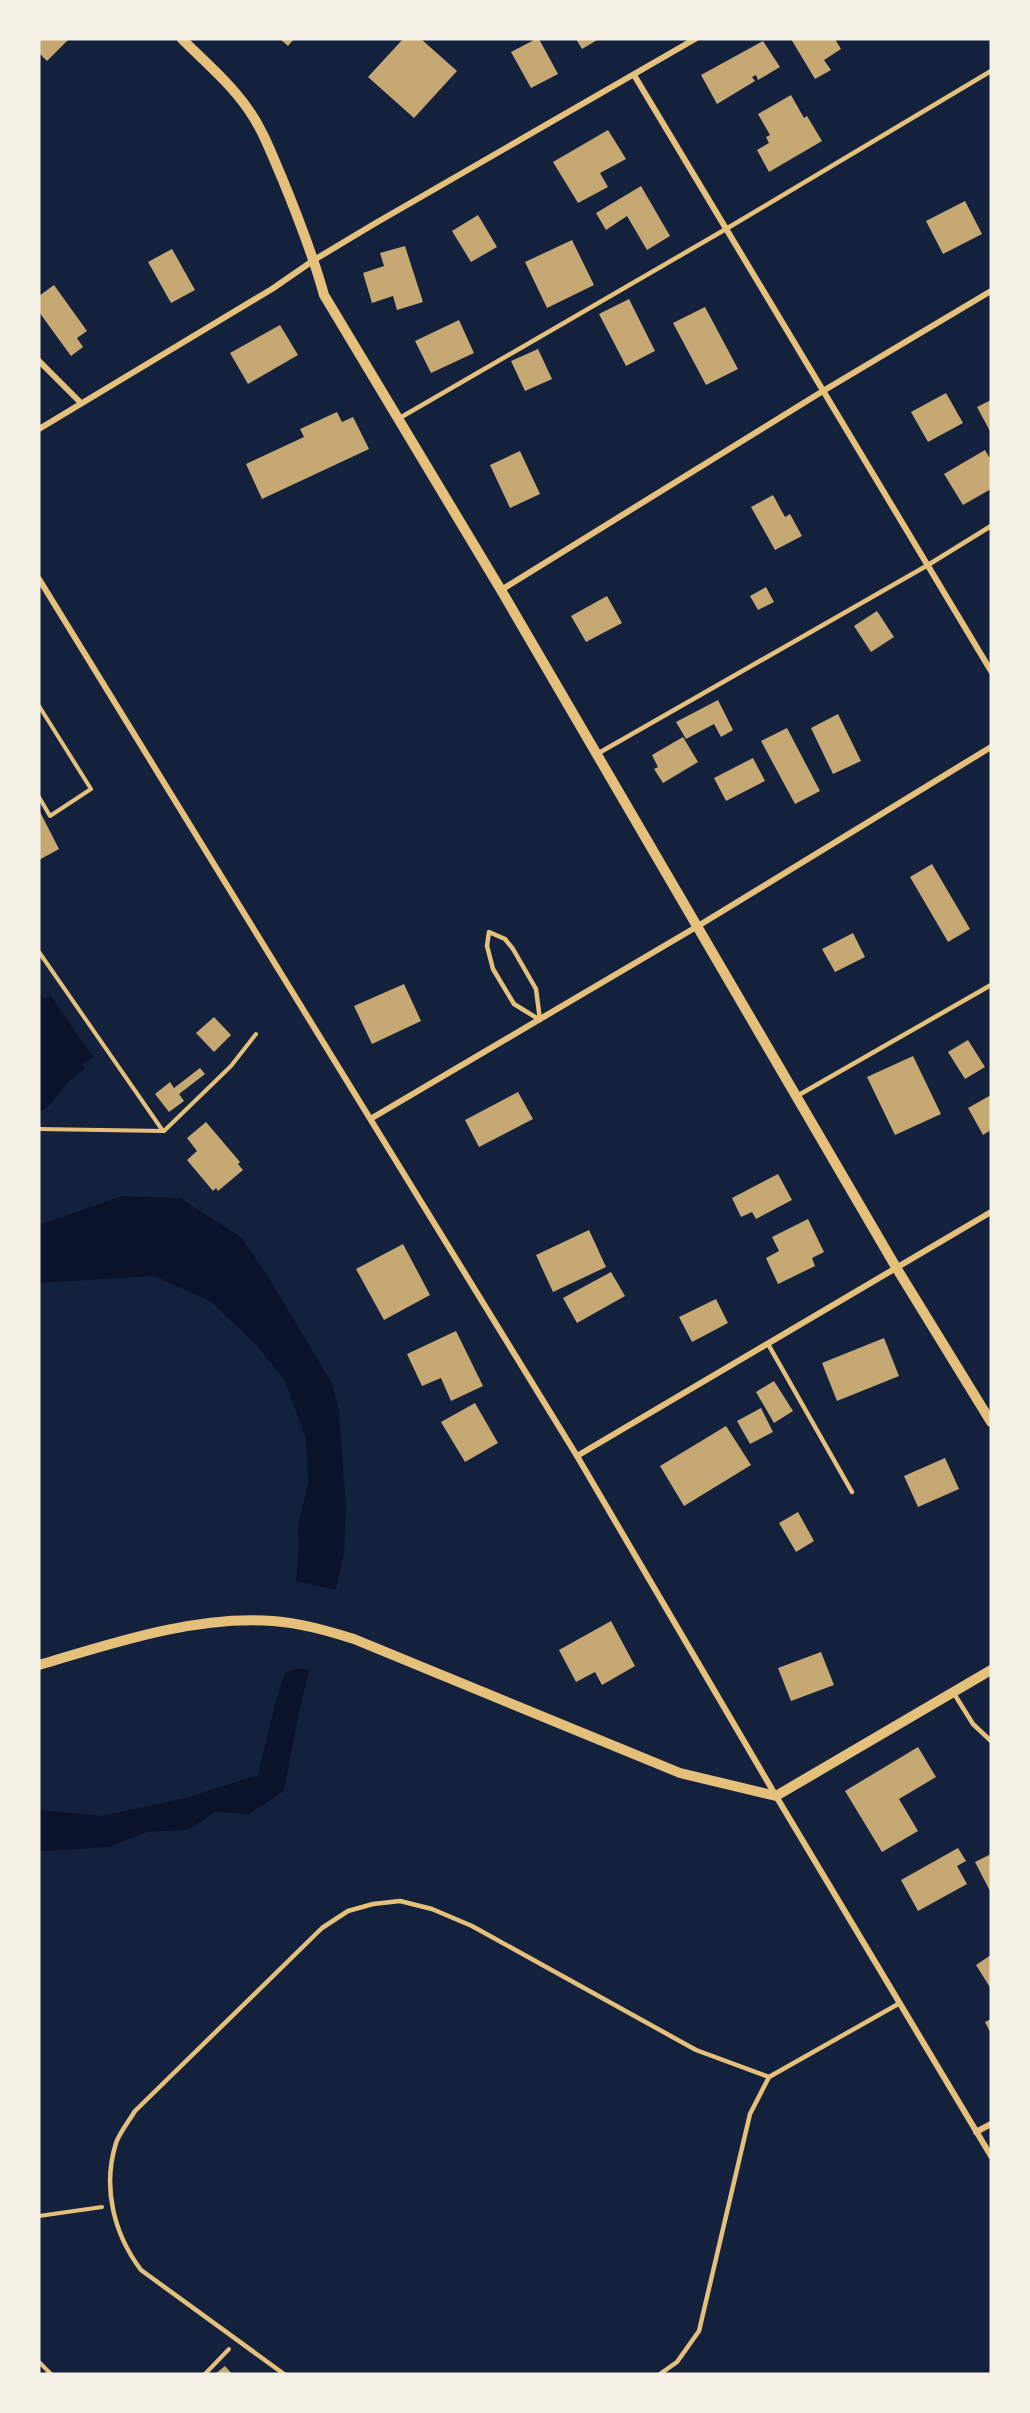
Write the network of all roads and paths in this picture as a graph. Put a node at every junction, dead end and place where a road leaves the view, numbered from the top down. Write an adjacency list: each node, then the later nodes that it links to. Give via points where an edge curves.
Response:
1 (182, 39): 6 (street, via 224,80 258,124)
2 (695, 39): 4 (street)
3 (991, 71): 5 (lane)
4 (634, 75): 5 (street); 6 (street)
5 (726, 229): 9 (street); 11 (lane)
6 (314, 260): 10 (street); 11 (street, via 324,295)
7 (991, 291): 9 (street)
8 (39, 361): 10 (street)
9 (823, 391): 14 (street); 16 (street)
10 (81, 403): 12 (street)
11 (398, 419): 16 (street)
12 (39, 429)
13 (991, 526): 14 (lane)
14 (928, 565): 17 (street); 20 (lane)
15 (39, 579): 28 (street)
16 (501, 590): 20 (street)
17 (991, 671)
18 (39, 706): 21 (path, via 91,789 51,816)
19 (991, 747): 22 (street)
20 (597, 754): 22 (street)
21 (39, 797)
22 (699, 926): 25 (street); 27 (street)
23 (39, 952): 30 (path)
24 (991, 985): 27 (lane)
25 (540, 1020): 25 (lane, via 536,989 513,949 505,939 489,932 487,946 494,969 514,1004); 28 (street)
26 (256, 1034): 30 (path, via 231,1066)
27 (797, 1096): 32 (street)
28 (372, 1118): 35 (street)
29 (39, 1129): 30 (path)
30 (164, 1131)
31 (991, 1212): 32 (street)
32 (897, 1269): 33 (street); 34 (street)
33 (768, 1344): 35 (street); 36 (lane)
34 (991, 1422)
35 (577, 1456): 41 (street)
36 (852, 1492)
37 (39, 1665): 41 (street, via 141,1635 238,1620 275,1621 354,1639 680,1773)
38 (991, 1670): 39 (street)
39 (954, 1692): 40 (lane, via 973,1724); 41 (street)
40 (991, 1742)
41 (776, 1796): 42 (street)
42 (900, 2003): 43 (lane); 45 (street)
43 (770, 2077): 47 (lane, via 696,2050 472,1926 400,1901 373,1904 348,1911 322,1928 135,2111 117,2141 110,2182); 54 (lane, via 750,2114 699,2331 677,2362)
44 (991, 2124): 45 (street)
45 (976, 2133): 46 (street)
46 (991, 2156)
47 (112, 2205): 48 (path); 49 (lane, via 117,2229 141,2270)
48 (39, 2216)
49 (238, 2340): 52 (path); 53 (lane)
50 (39, 2362): 51 (path)
51 (51, 2374)
52 (205, 2374)
53 (284, 2374)
54 (660, 2374)

